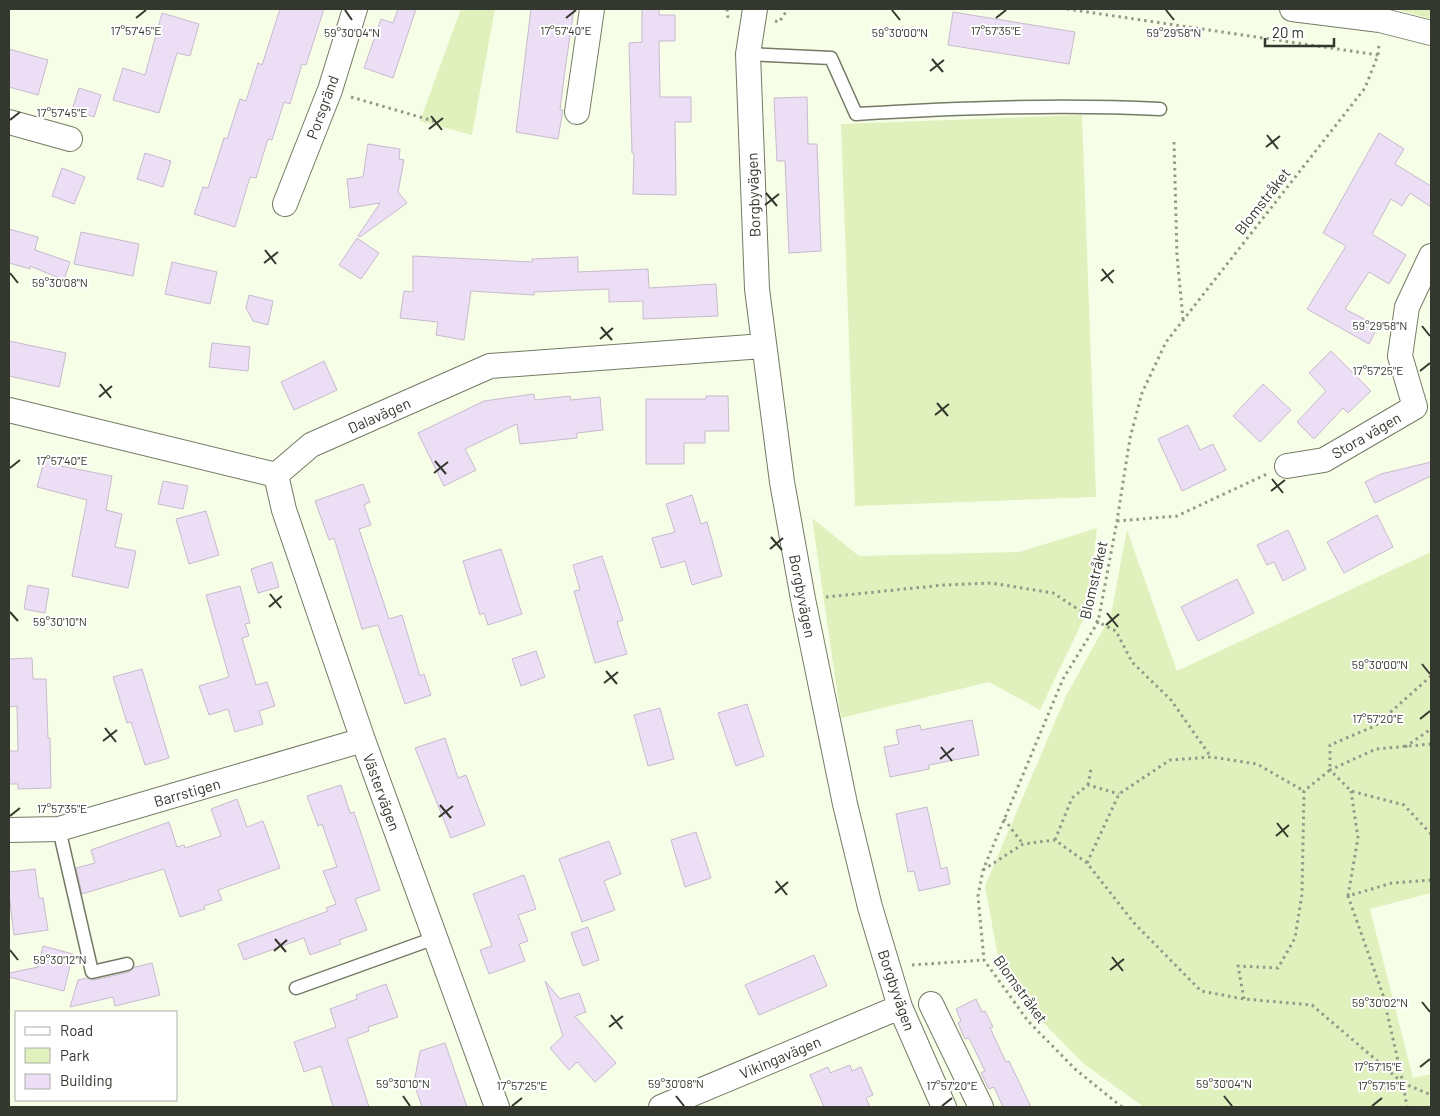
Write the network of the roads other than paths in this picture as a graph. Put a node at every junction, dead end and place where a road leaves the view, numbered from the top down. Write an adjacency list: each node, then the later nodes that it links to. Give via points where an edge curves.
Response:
1 (355, 9): 11 (street, Porsgränd, via 330,90)
2 (592, 9): 8 (street)
3 (755, 9): 6 (street, Borgbyvägen)
4 (1292, 9): 5 (street, via 1380,20)
5 (1431, 33)
6 (748, 54): 7 (lane, via 831,58 856,114 1011,106); 13 (street, Borgbyvägen, via 757,289)
7 (1160, 109)
8 (577, 112)
9 (9, 122): 10 (street)
10 (70, 140)
11 (285, 204)
12 (1431, 256): 14 (street, Stora vägen, via 1407,307 1400,356)
13 (764, 346): 17 (street, Dalavägen, via 490,366 311,445); 25 (street, Borgbyvägen, via 782,482 845,804)
14 (1423, 404): 16 (street, Stora vägen, via 1324,460)
15 (9, 410): 17 (street)
16 (1287, 466)
17 (276, 474): 18 (street, Västervägen, via 284,510)
18 (363, 740): 19 (street, Barrstigen); 21 (street, Västervägen)
19 (59, 829): 20 (street, Barrstigen); 22 (lane, via 92,972)
20 (9, 830)
21 (435, 938): 23 (lane); 26 (street, Västervägen)
22 (127, 964)
23 (296, 988)
24 (931, 1004): 29 (street)
25 (900, 1008): 27 (street, Vikingavägen); 28 (street, Borgbyvägen)
26 (497, 1107)
27 (660, 1107)
28 (944, 1107)
29 (981, 1107)

